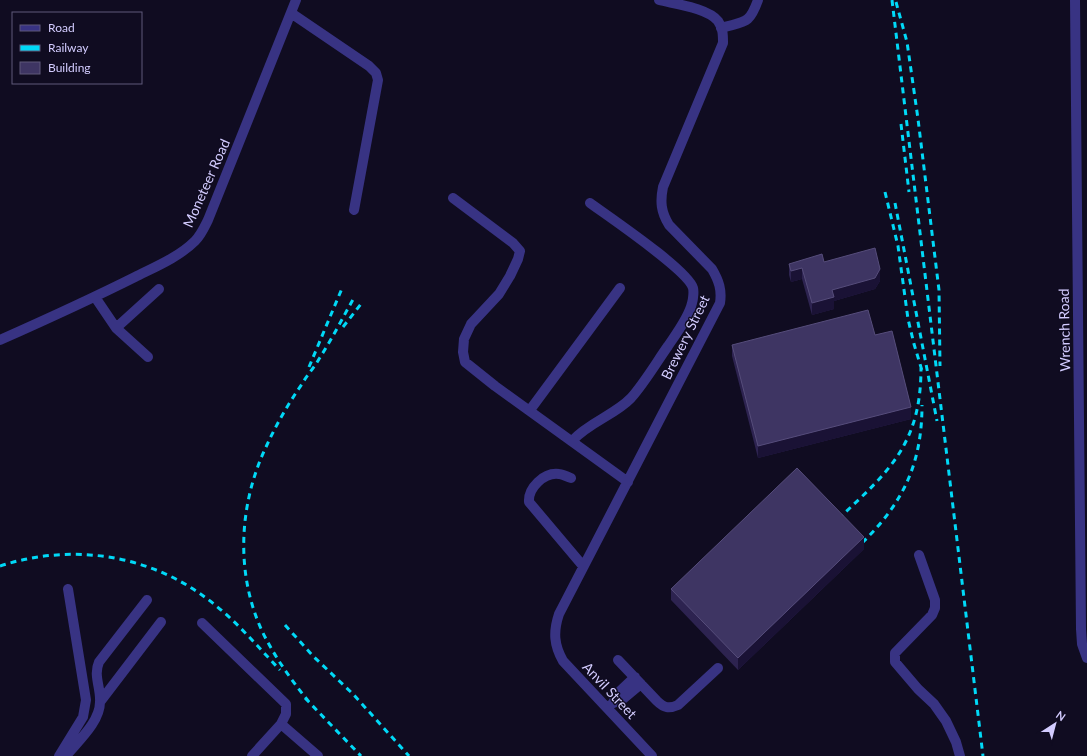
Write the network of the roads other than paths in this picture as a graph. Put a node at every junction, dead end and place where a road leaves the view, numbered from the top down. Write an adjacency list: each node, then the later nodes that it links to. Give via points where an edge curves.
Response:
1 (296, 0): 5 (street, Moneteer Road)
2 (659, 0): 6 (street, via 707,14 718,22)
3 (758, 0): 6 (street, via 751,17 746,21)
4 (1075, 0): 27 (street, Wrench Road, via 1081,630)
5 (291, 13): 9 (street, via 376,73 378,80); 12 (street, Moneteer Road, via 202,233 174,257)
6 (721, 28): 19 (street, Brewery Street, via 723,43 661,197 663,213 669,225 717,277 721,294 720,304)
7 (453, 198): 16 (street, via 520,251 513,271 499,294 471,324 464,339 463,352 465,362)
8 (590, 203): 17 (street, via 658,253 688,279 693,289 692,303 680,327 630,399 585,428)
9 (354, 210)
10 (620, 288): 16 (street)
11 (159, 289): 13 (street)
12 (95, 297): 13 (street); 14 (street, Moneteer Road)
13 (116, 328): 15 (street)
14 (0, 340)
15 (148, 357)
16 (530, 410): 17 (street)
17 (572, 441): 19 (street)
18 (571, 478): 21 (street, via 550,474 533,488 529,502)
19 (628, 482): 21 (street, Brewery Street)
20 (919, 555): 39 (street, via 935,600 935,608 932,615 895,652 895,662 934,704 946,721)
21 (583, 566): 26 (street, Brewery Street, via 559,614)
22 (68, 589): 34 (street, via 86,700 83,717)
23 (146, 600): 31 (street, via 96,668)
24 (161, 622): 31 (street)
25 (202, 622): 33 (street, via 286,704 286,714)
26 (555, 639): 32 (street, Anvil Street, via 557,651 563,661)
27 (1087, 658)
28 (618, 660): 30 (street)
29 (718, 668): 30 (street, via 678,705 671,708 663,707)
30 (638, 680): 32 (street, via 623,700)
31 (100, 702): 35 (street, via 95,719)
32 (610, 706): 38 (street, Anvil Street)
33 (281, 724): 36 (street); 37 (street)
34 (59, 756)
35 (66, 756)
36 (252, 756)
37 (318, 756)
38 (652, 756)
39 (960, 756)

